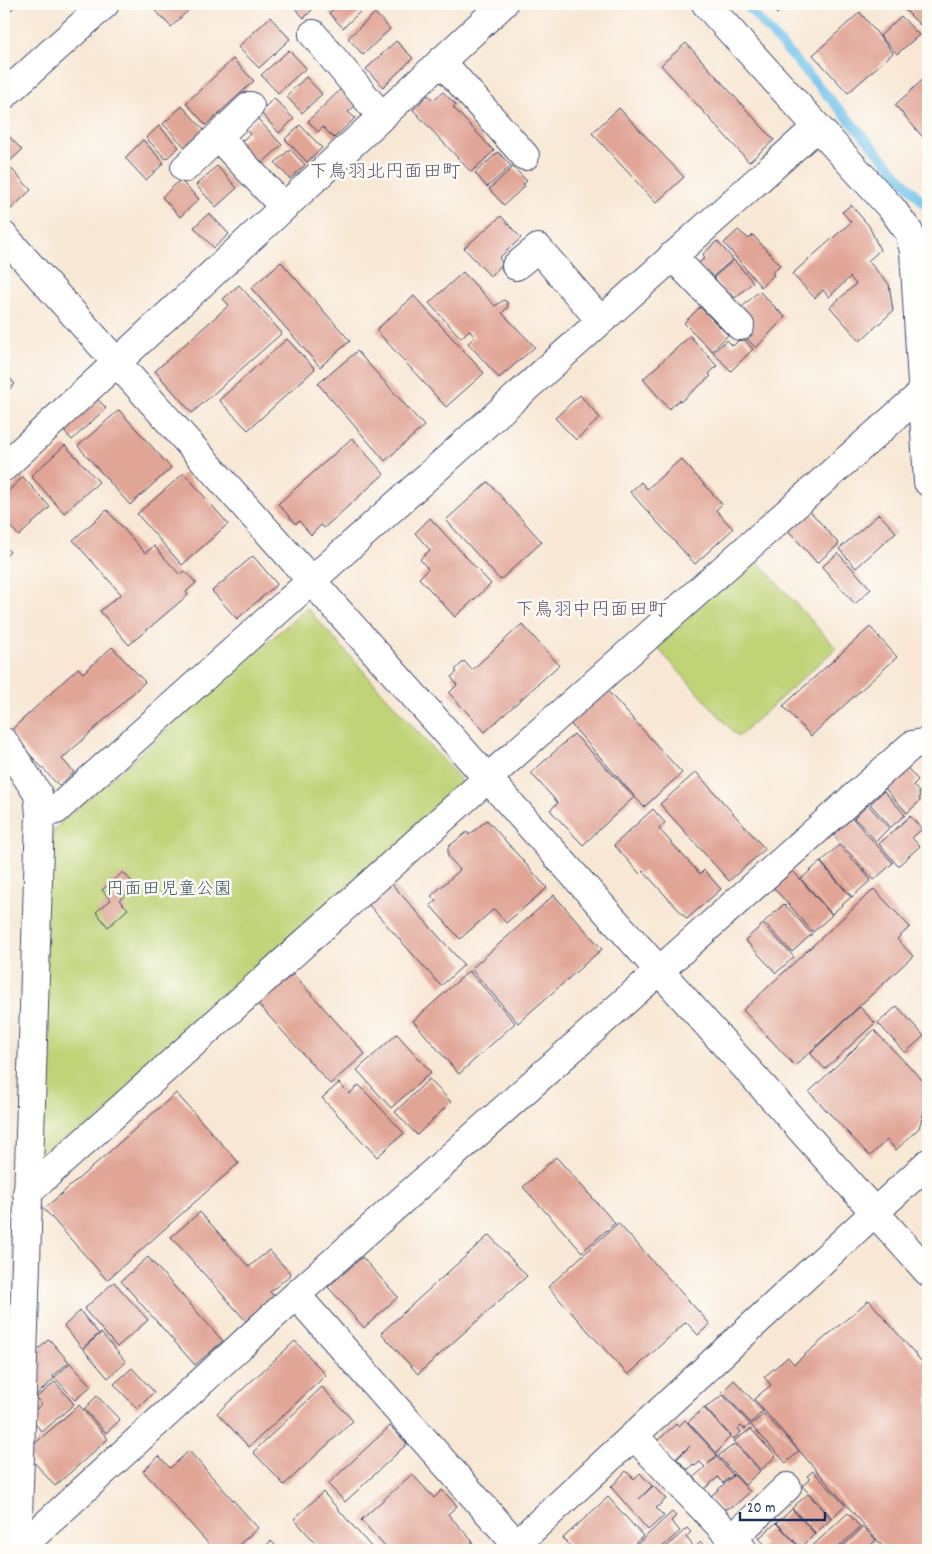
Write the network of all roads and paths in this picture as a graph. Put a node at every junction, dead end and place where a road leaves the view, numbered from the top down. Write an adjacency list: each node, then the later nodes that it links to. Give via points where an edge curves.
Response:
1 (105, 4): 6 (street)
2 (503, 4): 5 (street)
3 (706, 4): 9 (street)
4 (313, 34): 8 (street)
5 (441, 61): 8 (street); 11 (street)
6 (4, 95)
7 (250, 106): 10 (street)
8 (382, 117): 13 (street)
9 (817, 127): 15 (street); 20 (street, via 909,232 914,251)
10 (218, 137): 12 (street); 13 (street)
11 (526, 156)
12 (185, 168)
13 (283, 206): 19 (street)
14 (4, 236): 19 (street)
15 (672, 256): 17 (street); 18 (street)
16 (516, 266): 17 (street, via 538,248)
17 (601, 321): 23 (street)
18 (740, 326)
19 (116, 363): 21 (street); 23 (street)
20 (923, 392): 22 (street); 26 (street)
21 (4, 466)
22 (928, 482)
23 (311, 580): 26 (street); 27 (street, via 56,810)
24 (4, 742): 27 (street, via 38,794)
25 (928, 742): 28 (street, via 912,745)
26 (488, 778): 28 (street); 30 (street)
27 (40, 815): 30 (street)
28 (660, 972): 31 (street); 33 (street)
29 (928, 1163): 31 (street)
30 (27, 1194): 38 (street)
31 (875, 1212): 32 (street); 34 (street)
32 (928, 1272)
33 (296, 1295): 37 (street); 38 (street)
34 (634, 1436): 36 (street); 37 (street)
35 (787, 1487): 36 (street)
36 (737, 1544)
37 (513, 1547)
38 (18, 1550)

